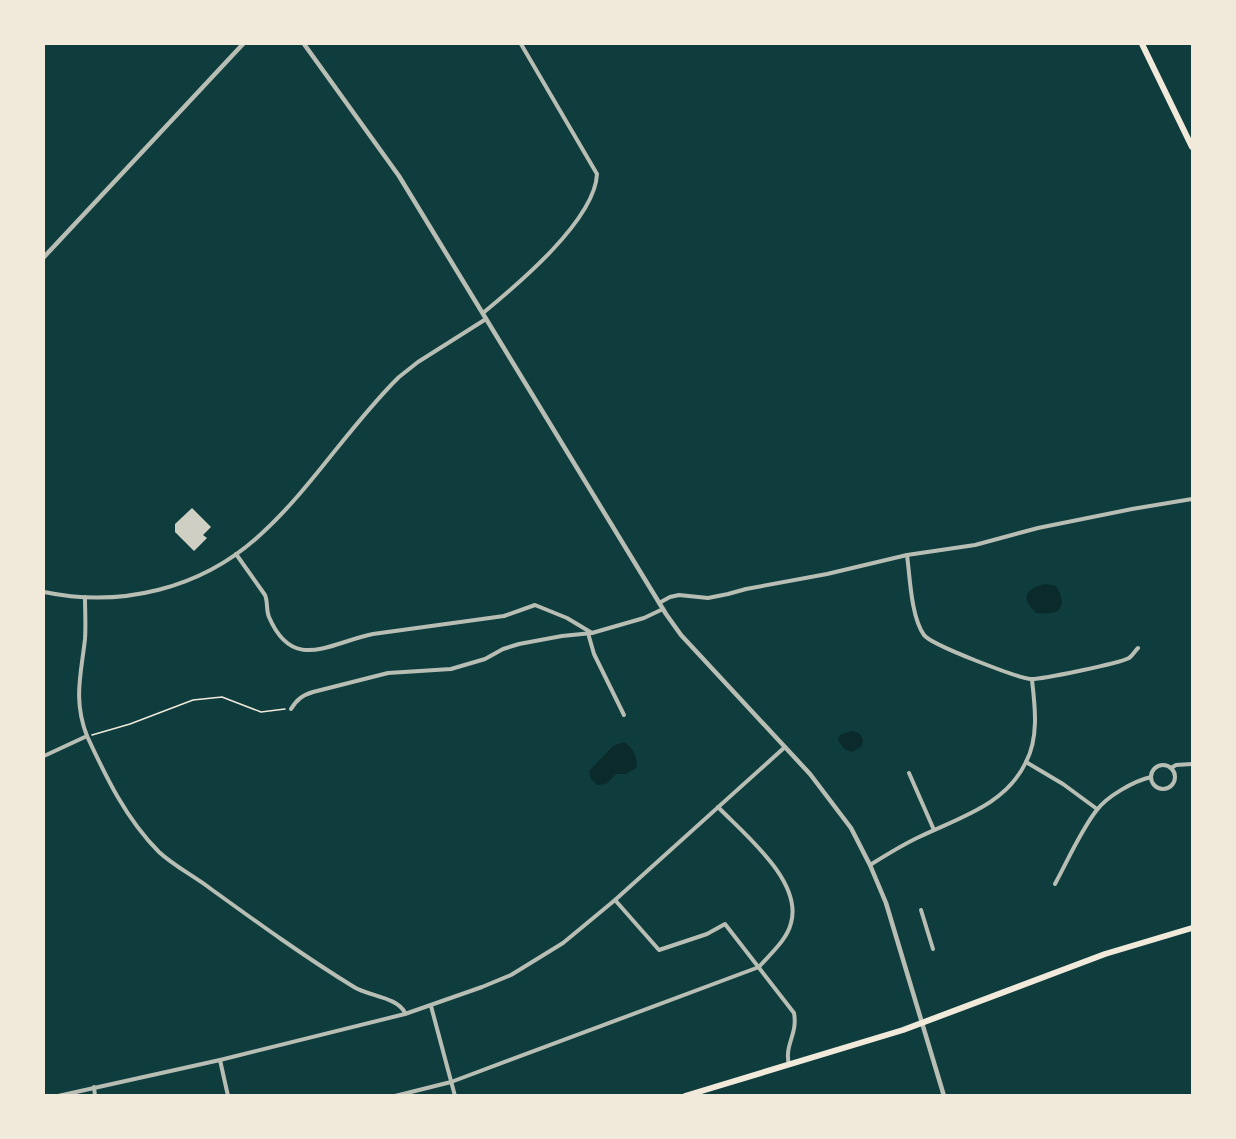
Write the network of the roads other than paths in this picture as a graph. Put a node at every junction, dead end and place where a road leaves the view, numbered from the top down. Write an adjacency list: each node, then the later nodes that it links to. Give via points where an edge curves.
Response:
1 (243, 44): 6 (street)
2 (304, 44): 7 (street, via 392,166)
3 (521, 44): 7 (street, via 597,174 597,182 559,243)
4 (1142, 44): 5 (main road)
5 (1192, 147)
6 (44, 257)
7 (483, 313): 8 (street)
8 (486, 319): 10 (street, via 418,362 395,382 284,511); 14 (street)
9 (1192, 500): 11 (street, via 1132,508 975,545)
10 (236, 554): 13 (street, via 164,590 131,596); 16 (street, via 265,595 268,615 277,631 293,649 314,651 373,634 504,616 535,605)
11 (907, 555): 14 (street, via 708,598 679,595); 18 (street, via 917,619 926,637)
12 (44, 592): 13 (street)
13 (85, 597): 21 (street, via 85,638 78,686 79,712)
14 (659, 603): 15 (street)
15 (663, 609): 16 (street); 22 (street, via 681,635)
16 (590, 633): 19 (street, via 519,644 451,669 388,673 331,687 303,695); 20 (street, via 594,654)
17 (1138, 648): 18 (street, via 1129,658)
18 (1032, 680): 24 (street, via 1036,719)
19 (291, 708)
20 (624, 715)
21 (87, 736): 23 (street); 40 (street, via 116,796 160,853 340,979 402,1007)
22 (784, 747): 29 (street); 32 (street, via 851,828)
23 (44, 756)
24 (1026, 762): 30 (street); 31 (street, via 998,797)
25 (1192, 764): 26 (street)
26 (1171, 768): 28 (street, via 1157,767); 28 (street, via 1175,778 1170,788 1156,787)
27 (909, 773): 31 (street)
28 (1151, 777): 30 (street, via 1127,787)
29 (718, 807): 34 (street); 38 (street, via 780,873 790,890 791,922 785,936)
30 (1097, 809): 33 (street)
31 (934, 830): 32 (street)
32 (870, 865): 41 (street, via 888,910)
33 (1055, 884)
34 (615, 900): 38 (street, via 659,950 725,924); 39 (street, via 528,966)
35 (921, 909): 37 (street)
36 (1192, 928): 41 (main road, via 1105,954)
37 (933, 949)
38 (759, 967): 43 (street, via 794,1013); 44 (street)
39 (431, 1006): 40 (street); 44 (street)
40 (405, 1014): 42 (street)
41 (922, 1024): 43 (main road); 52 (street)
42 (220, 1060): 45 (street); 48 (street)
43 (789, 1065): 51 (main road)
44 (451, 1082): 49 (street); 50 (street)
45 (94, 1087): 46 (street); 47 (street)
46 (58, 1095)
47 (95, 1095)
48 (228, 1095)
49 (395, 1095)
50 (455, 1095)
51 (685, 1095)
52 (944, 1095)

